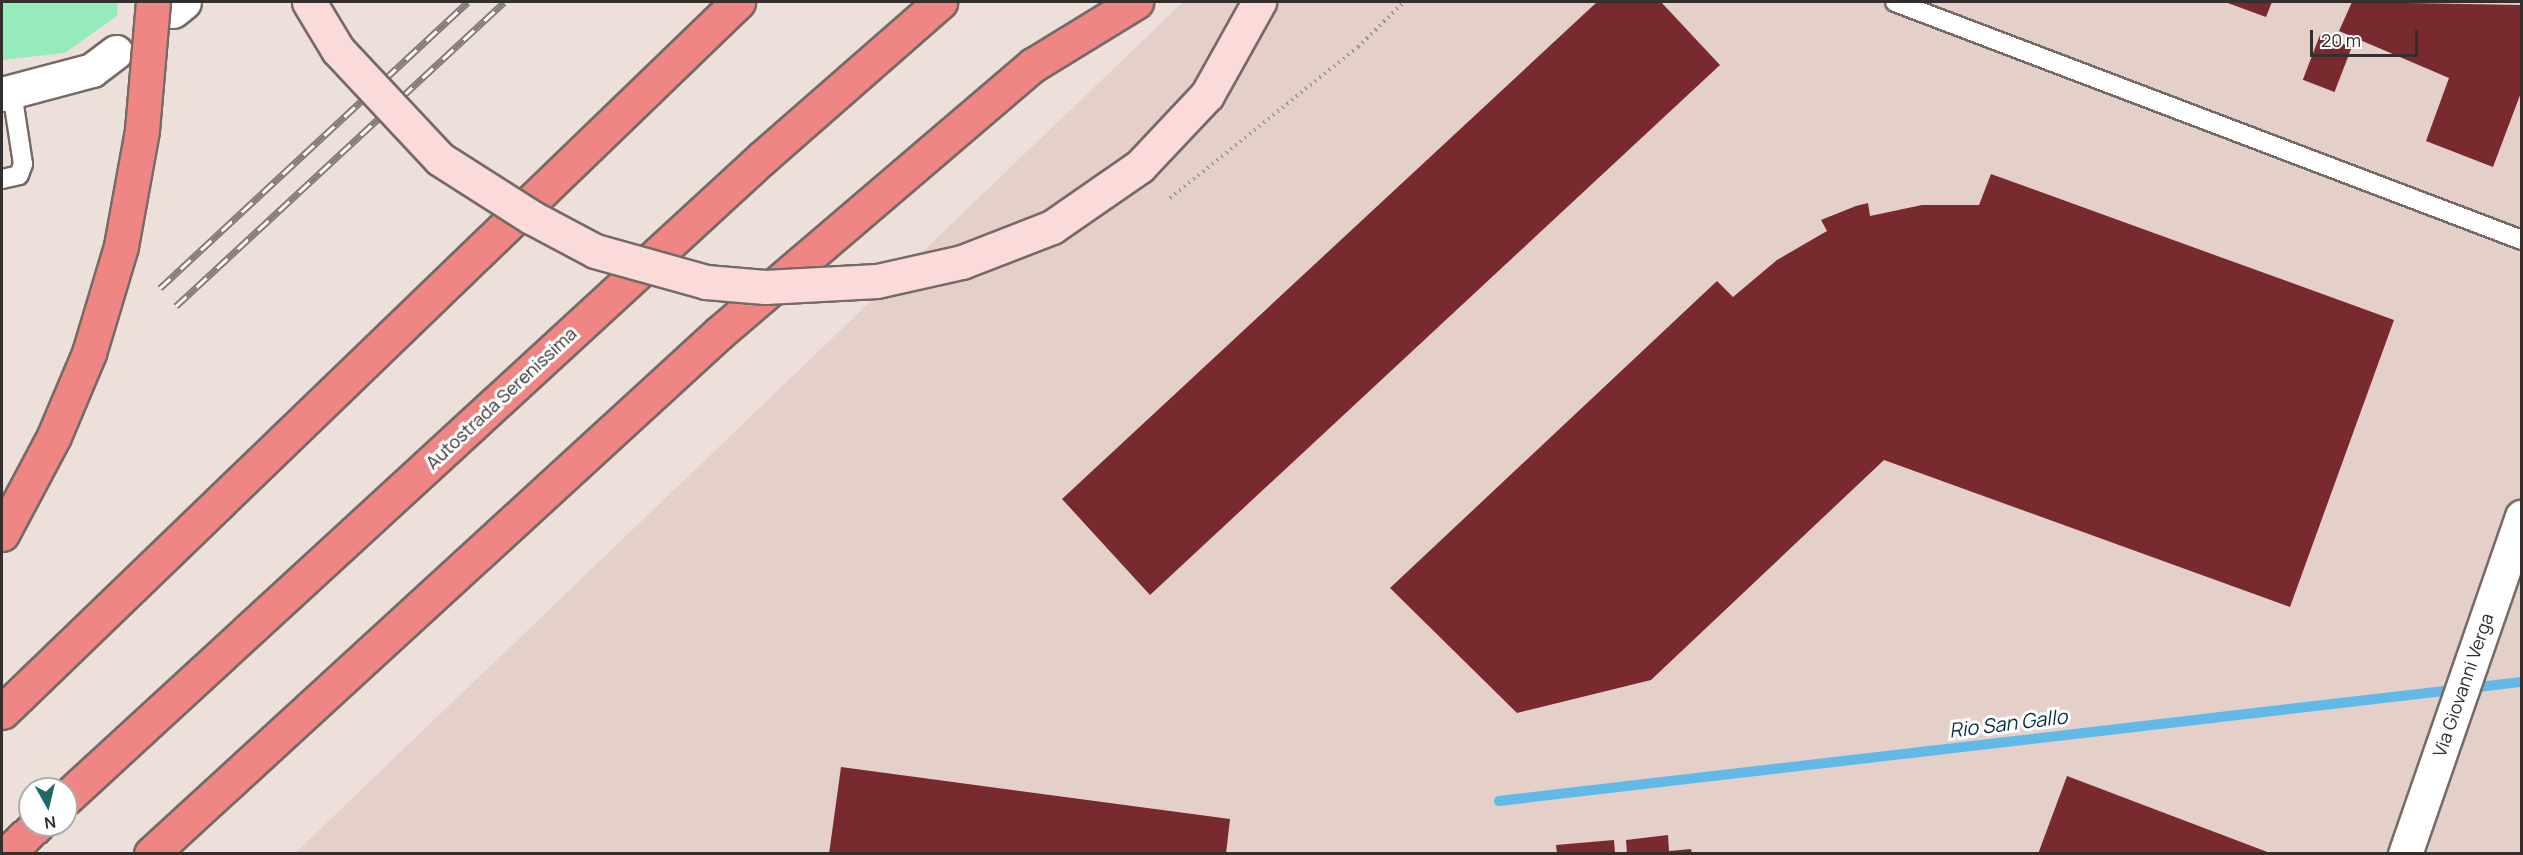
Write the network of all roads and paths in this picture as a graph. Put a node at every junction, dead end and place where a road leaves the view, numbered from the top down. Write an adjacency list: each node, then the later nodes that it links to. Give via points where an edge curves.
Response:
1 (309, 2): 5 (main road, bridge, via 338,50 432,151 531,217 595,251 706,282 765,287 877,282 962,262 1052,227 1140,166 1208,95)
2 (738, 2): 16 (highway)
3 (940, 2): 17 (highway, Autostrada Serenissima, via 762,158)
4 (1136, 2): 20 (highway, via 1033,65 737,318)
5 (1259, 2)
6 (1404, 2): 12 (path, via 1358,47)
7 (1895, 2): 13 (lane)
8 (170, 5): 15 (highway, bridge, via 121,246 89,353 54,436)
9 (116, 52): 10 (street, via 92,70)
10 (7, 93): 11 (lane, via 23,164 19,175)
11 (2, 179)
12 (1170, 198)
13 (2522, 240)
14 (2522, 517): 21 (street, Via Giovanni Verga)
15 (2, 534)
16 (2, 712)
17 (78, 787)
18 (24, 837): 19 (highway)
19 (6, 854)
20 (150, 854)
21 (2405, 854)

